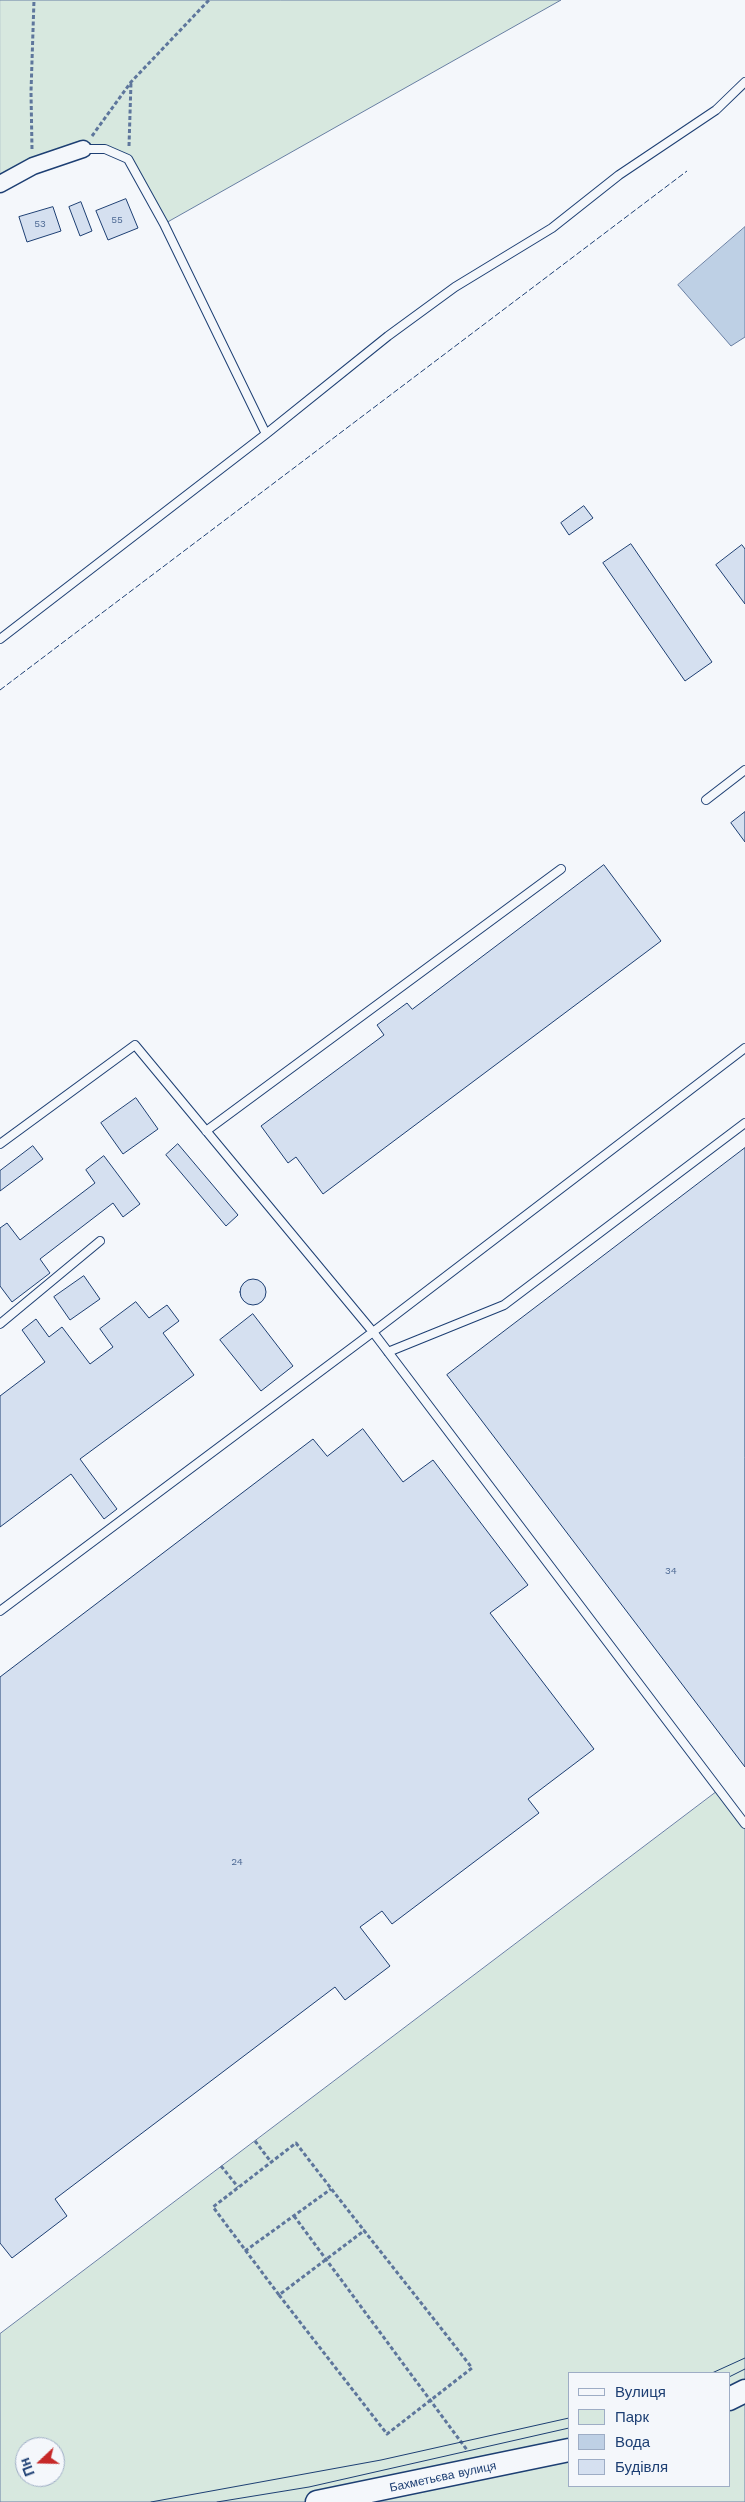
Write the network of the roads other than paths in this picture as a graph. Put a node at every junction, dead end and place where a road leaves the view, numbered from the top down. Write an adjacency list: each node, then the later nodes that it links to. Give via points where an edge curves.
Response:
1 (745, 82): 4 (lane, via 716,110 619,174 552,228 455,287 388,336)
2 (83, 149): 3 (street, via 33,166); 4 (lane, via 105,149 128,159 164,224)
3 (0, 184)
4 (266, 434): 5 (lane)
5 (0, 639)
6 (745, 770): 7 (lane)
7 (706, 800)
8 (561, 869): 11 (lane)
9 (745, 1048): 15 (lane)
10 (745, 1123): 16 (lane, via 504,1305)
11 (206, 1131): 12 (lane, via 135,1045); 15 (lane)
12 (0, 1144)
13 (100, 1241): 14 (lane)
14 (0, 1324)
15 (373, 1332): 16 (lane); 17 (lane)
16 (388, 1352): 18 (lane)
17 (0, 1611)
18 (745, 1824)
19 (745, 2391): 20 (main road)
20 (730, 2398)
21 (568, 2450): 22 (main road, Бахметьєва вулиця)
22 (317, 2502)

